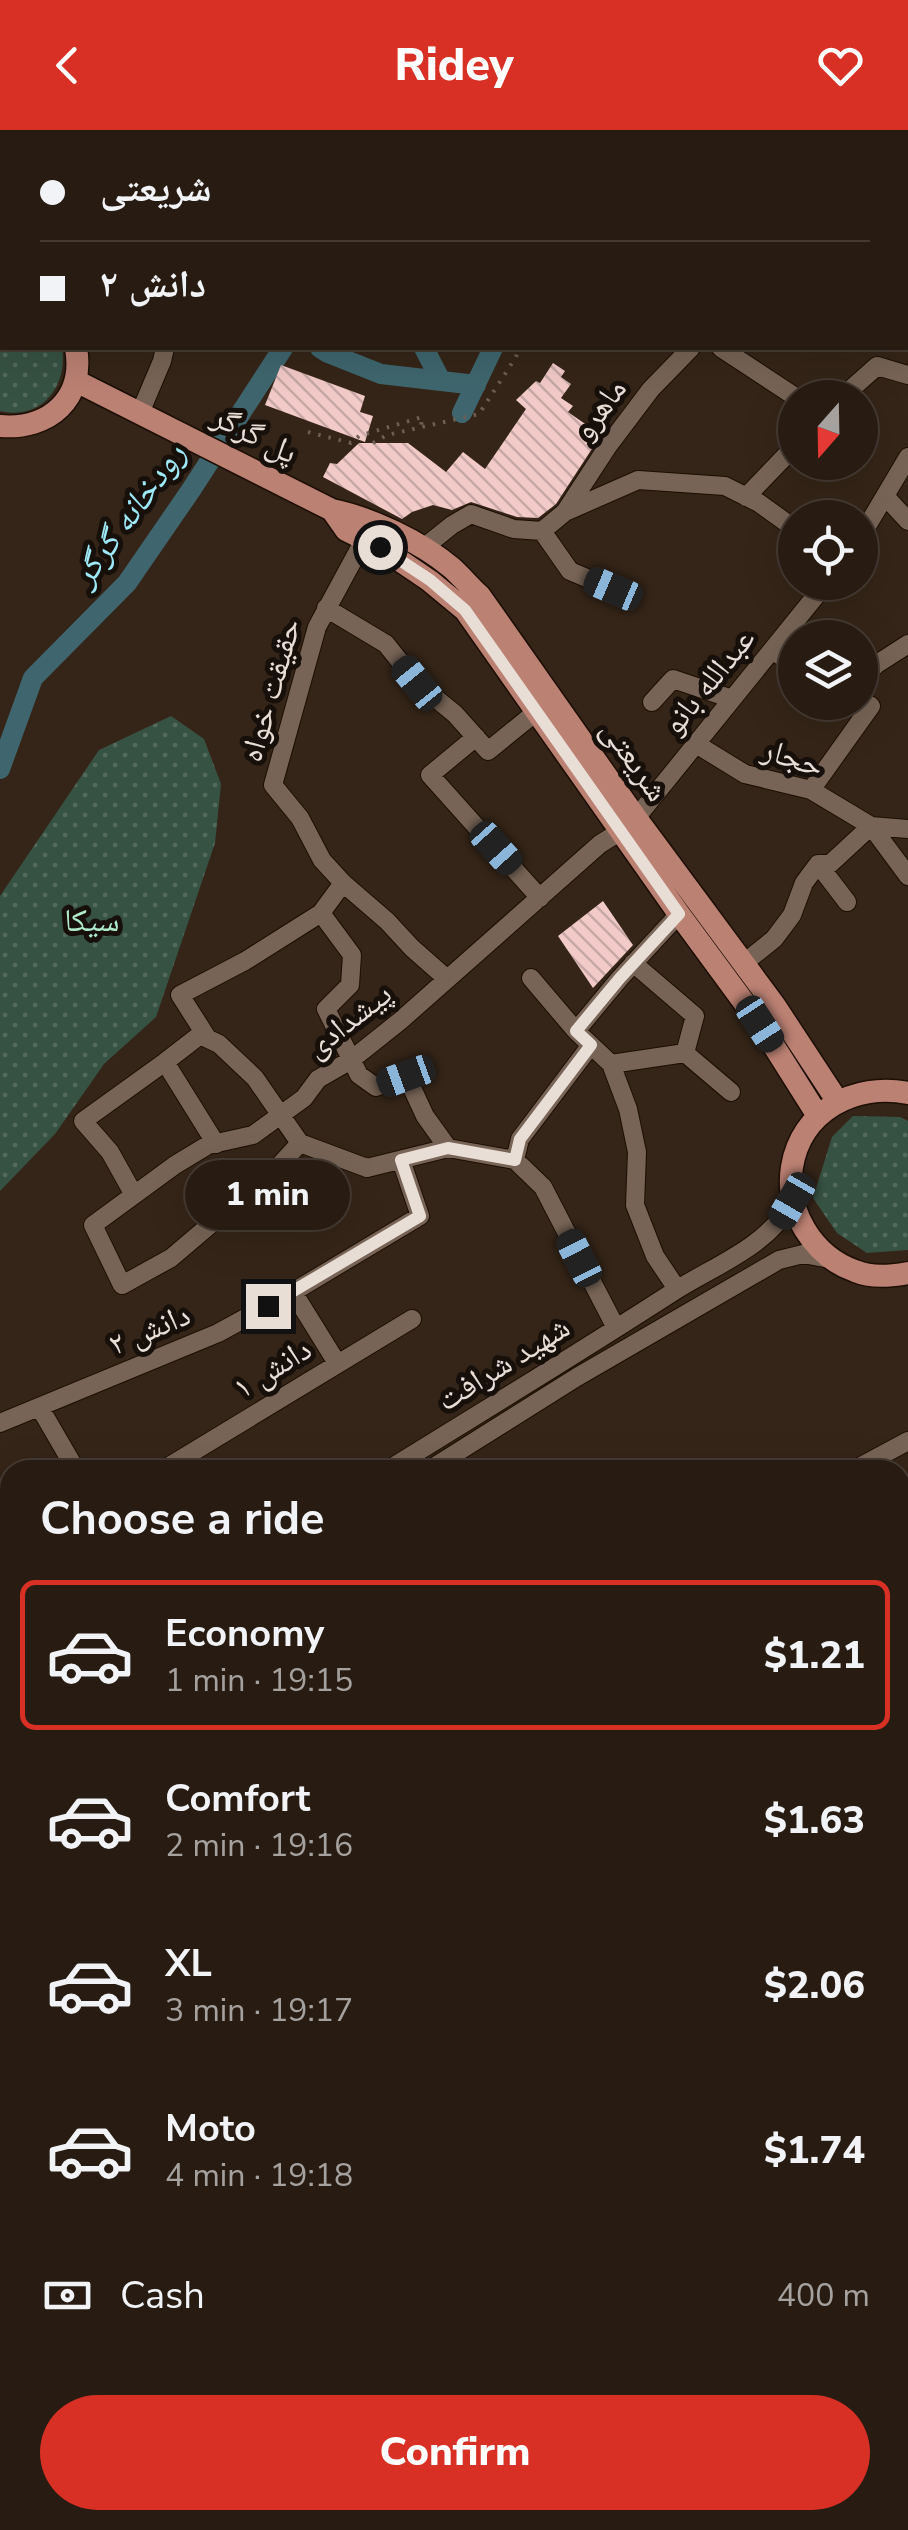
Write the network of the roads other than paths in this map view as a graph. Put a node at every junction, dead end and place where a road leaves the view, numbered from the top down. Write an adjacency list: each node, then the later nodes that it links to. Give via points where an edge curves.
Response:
1 (76, 350): 7 (main road)
2 (164, 350): 9 (street)
3 (689, 350): 18 (street, ماهرو, via 651,388)
4 (730, 350): 8 (street)
5 (908, 375): 6 (street, via 877,366)
6 (861, 380)
7 (76, 381): 9 (main road); 10 (main road, via 55,413 19,428)
8 (778, 385)
9 (140, 413): 15 (main road, پل گرگر)
10 (0, 426)
11 (908, 456): 13 (street)
12 (778, 464): 14 (street)
13 (885, 496): 16 (street); 20 (street)
14 (746, 497): 18 (street, via 725,486 638,480); 19 (street)
15 (310, 498): 17 (main road, شریعتی)
16 (878, 508)
17 (332, 510): 22 (main road, شریعتی, via 346,530); 23 (main road, شریعتی, via 360,516)
18 (565, 512): 21 (street)
19 (778, 517)
20 (908, 521)
21 (542, 531): 23 (street, via 471,514); 24 (street, via 570,570)
22 (364, 540): 26 (street, حقیقت خواه); 33 (main road, شریعتی, via 465,610)
23 (422, 548): 38 (main road, شریعتی, via 480,596)
24 (613, 589)
25 (812, 600): 28 (street, عبدالله بانو)
26 (326, 608): 35 (street, via 386,644); 43 (street, حقیقت خواه, via 273,785)
27 (908, 644): 30 (street)
28 (772, 650): 29 (street); 31 (street, عبدالله بانو)
29 (778, 654)
30 (878, 664)
31 (732, 699): 32 (street, via 672,679); 36 (street, عبدالله بانو)
32 (652, 702)
33 (536, 712): 35 (street, via 488,752); 38 (main road, شریعتی)
34 (861, 720): 37 (street)
35 (476, 738): 44 (street, via 430,774)
36 (696, 744): 37 (street, حجار, via 746,774); 38 (street, عبدالله بانو)
37 (812, 790): 39 (street, حجار)
38 (628, 824): 44 (street, پیشدادی); 47 (main road, شریعتی); 49 (main road, شریعتی)
39 (871, 826): 40 (street); 41 (street, via 830,864); 42 (street)
40 (908, 830)
41 (818, 864): 45 (street); 49 (street, via 792,915)
42 (908, 876)
43 (343, 883): 46 (street); 50 (street, حقیقت خواه)
44 (540, 898): 50 (street, پیشدادی)
45 (847, 902)
46 (321, 912): 53 (street, via 180,996); 56 (street, via 352,955 350,984 326,1010)
47 (679, 914): 48 (street); 63 (main road, شریعتی)
48 (634, 963): 52 (street); 55 (street, via 695,1016)
49 (744, 963): 61 (main road, شریعتی)
50 (446, 978): 56 (street, پیشدادی)
51 (531, 978): 52 (street)
52 (576, 1031): 54 (street)
53 (208, 1038): 57 (street, via 200,1035); 62 (street, via 255,1078)
54 (591, 1045): 58 (street); 68 (street, via 520,1139)
55 (686, 1052): 58 (street); 59 (street)
56 (351, 1060): 62 (street, پیشدادی, via 318,1079); 66 (street, via 376,1087 406,1076)
57 (165, 1062): 64 (street); 69 (street, via 83,1121)
58 (611, 1064): 73 (street, via 637,1152 635,1205)
59 (731, 1092)
60 (908, 1093): 61 (main road, via 856,1093)
61 (838, 1102): 63 (main road)
62 (282, 1114): 64 (street, پیشدادی, via 253,1135); 65 (street)
63 (818, 1116): 70 (main road, via 792,1166)
64 (216, 1144): 69 (street, پیشدادی)
65 (300, 1144): 67 (street, via 367,1168); 69 (street, پیشدادی, via 170,1258 122,1285 93,1225)
66 (448, 1148): 67 (street); 68 (street)
67 (401, 1160): 74 (street, دانش ۲, via 420,1216)
68 (515, 1160): 76 (street, via 542,1187)
69 (134, 1195)
70 (792, 1201): 71 (main road, via 806,1234); 73 (street, شهید شرافت, via 762,1239)
71 (830, 1259): 72 (main road, via 857,1272); 84 (street, شهید شرافت, via 804,1254 778,1260)
72 (908, 1273)
73 (677, 1290): 76 (street, شهید شرافت)
74 (293, 1292): 77 (street); 78 (street, دانش ۲, via 218,1333)
75 (412, 1319): 77 (street, دانش ۱)
76 (616, 1328): 83 (street, شهید شرافت)
77 (337, 1364): 82 (street, دانش ۱)
78 (40, 1408): 79 (street, دانش ۲); 81 (street)
79 (0, 1423)
80 (908, 1442): 85 (street)
81 (70, 1460)
82 (180, 1460)
83 (404, 1460)
84 (445, 1460)
85 (873, 1460)

